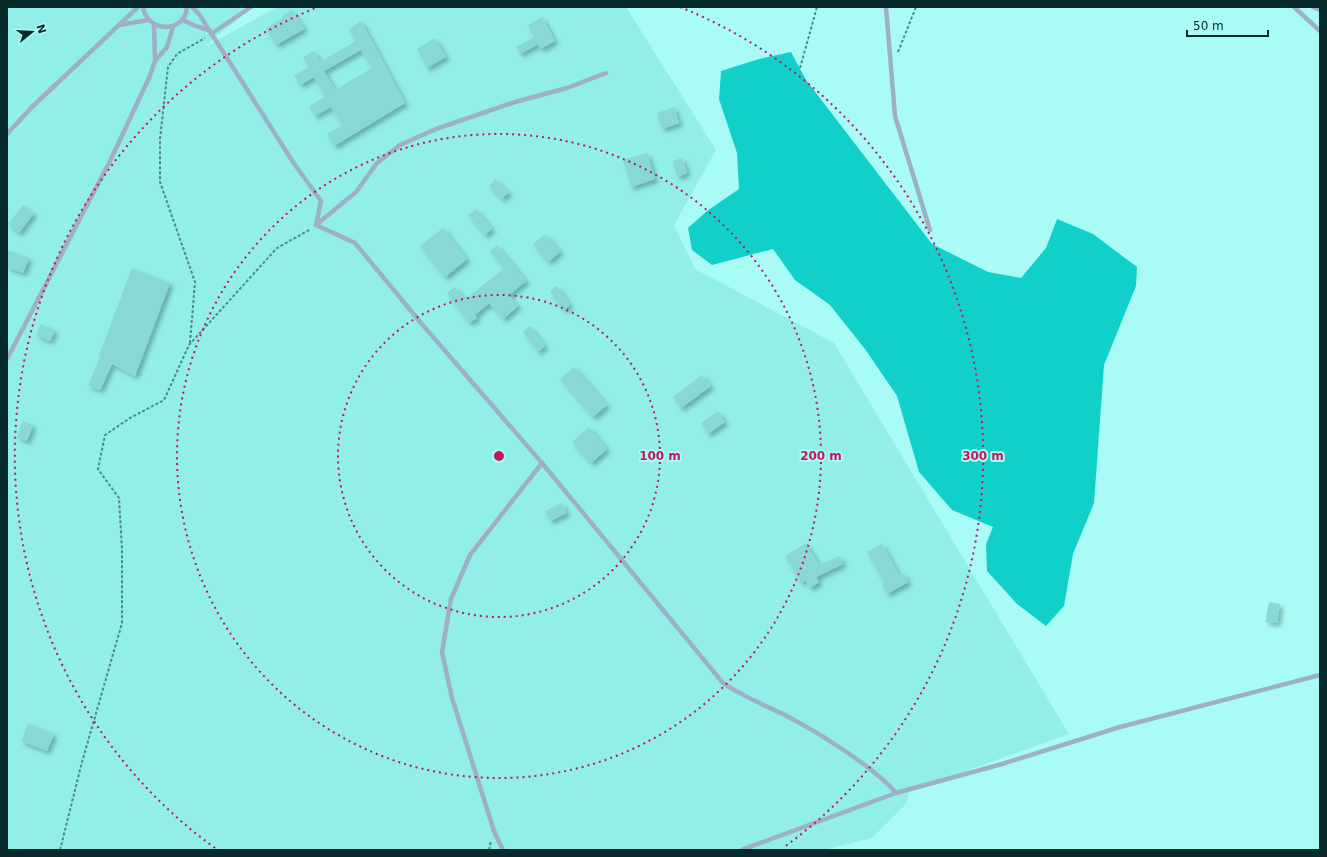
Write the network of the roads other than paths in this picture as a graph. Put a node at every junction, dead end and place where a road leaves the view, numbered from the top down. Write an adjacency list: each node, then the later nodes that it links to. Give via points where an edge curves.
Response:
1 (138, 7): 13 (lane)
2 (144, 7): 10 (lane)
3 (188, 7): 11 (lane)
4 (192, 7): 16 (lane)
5 (251, 7): 16 (lane)
6 (886, 7): 21 (lane, via 895,116)
7 (1294, 7): 15 (lane)
8 (1313, 7): 9 (lane)
9 (1320, 10)
10 (149, 20): 12 (lane); 13 (lane)
11 (183, 20): 14 (lane); 16 (lane)
12 (154, 24): 14 (lane, via 160,27); 17 (lane)
13 (119, 25): 19 (lane)
14 (173, 27): 17 (lane, via 167,47)
15 (1320, 31)
16 (210, 32): 20 (lane, via 321,201)
17 (156, 61): 22 (lane, via 111,158)
18 (606, 73): 20 (lane, via 567,88 515,102 436,129 400,145 377,163 356,192)
19 (7, 134)
20 (316, 225): 23 (lane, via 356,243 421,323)
21 (930, 230)
22 (7, 359)
23 (542, 463): 25 (lane, via 723,683 834,745 885,780); 26 (lane, via 470,555 451,599 442,652 452,698 494,831)
24 (1320, 675): 25 (lane, via 1120,727 1002,764)
25 (896, 793): 27 (lane)
26 (503, 850)
27 (741, 850)

